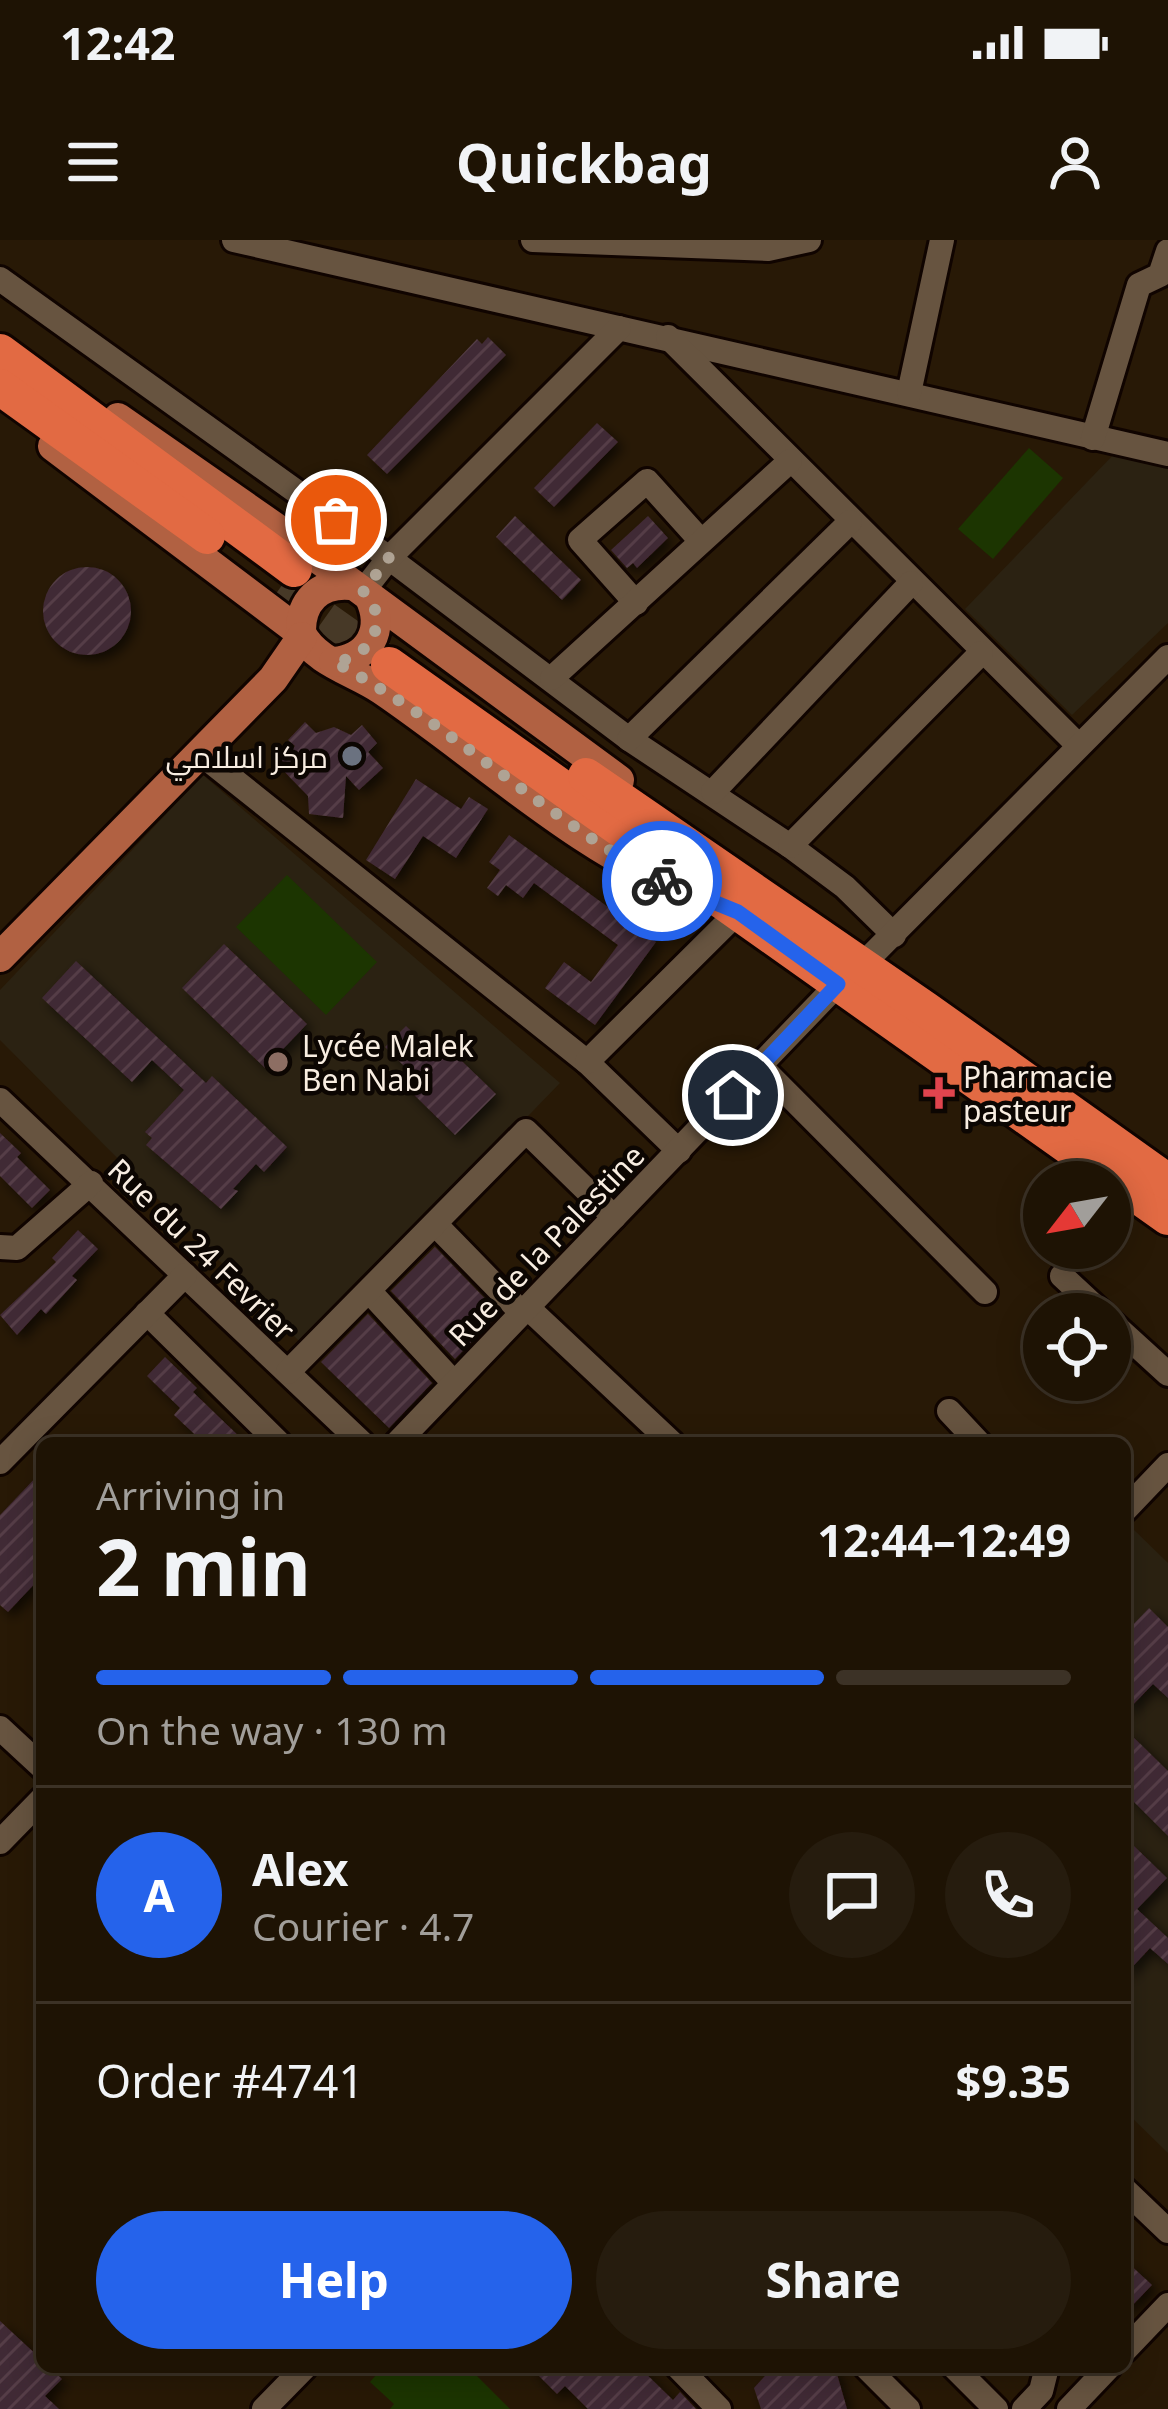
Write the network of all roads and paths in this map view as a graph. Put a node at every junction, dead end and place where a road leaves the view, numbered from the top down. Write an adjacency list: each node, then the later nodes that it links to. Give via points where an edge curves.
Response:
1 (234, 240): 7 (street)
2 (533, 240): 3 (street, via 768,249)
3 (808, 240)
4 (941, 240): 12 (street)
5 (1168, 251): 14 (street, via 1160,275 1139,285)
6 (0, 279): 19 (street)
7 (620, 328): 9 (street); 19 (street)
8 (0, 336): 21 (main road)
9 (668, 338): 12 (street); 16 (street)
10 (0, 352): 11 (highway, via 287,579)
11 (0, 387)
12 (909, 393): 14 (street)
13 (0, 406): 23 (main road)
14 (1093, 438): 15 (street)
15 (1168, 454)
16 (790, 461): 17 (street); 18 (street)
17 (850, 522): 20 (street); 27 (street)
18 (700, 541): 22 (street); 22 (street, via 646,481 580,541)
19 (389, 558): 21 (street); 26 (street)
20 (911, 583): 24 (street); 30 (street)
21 (361, 592): 23 (main road, via 330,586 312,596 302,615); 23 (main road, via 377,623 358,656); 33 (main road, via 714,851)
22 (636, 603): 26 (street)
23 (315, 648): 29 (main road); 32 (main road, via 628,863)
24 (981, 653): 28 (street); 31 (street)
25 (1168, 657): 28 (street, Rue de la Palestine)
26 (552, 678): 27 (street)
27 (629, 739): 30 (street)
28 (1078, 745): 34 (street, Rue de la Palestine)
29 (200, 754): 35 (main road); 37 (street)
30 (713, 792): 31 (street)
31 (790, 846): 34 (street)
32 (738, 912): 33 (highway, via 396,655); 36 (highway); 37 (street)
33 (784, 912): 36 (highway)
34 (893, 935): 36 (street, Rue de la Palestine)
35 (0, 957)
36 (849, 975): 38 (street, Rue de la Palestine); 41 (highway); 44 (highway)
37 (587, 1062): 40 (street)
38 (760, 1066): 40 (street, Rue de la Palestine); 50 (street)
39 (0, 1100): 42 (street, Rue du 24 Fevrier)
40 (679, 1151): 43 (street, Rue de la Palestine)
41 (1168, 1182)
42 (91, 1184): 46 (street, via 17,1248); 47 (street, Rue du 24 Fevrier)
43 (614, 1217): 45 (street, via 526,1131); 52 (street, Rue de la Palestine)
44 (1168, 1217)
45 (435, 1224): 49 (street); 52 (street)
46 (0, 1246)
47 (185, 1275): 53 (street); 55 (street, Rue du 24 Fevrier)
48 (1062, 1276): 51 (street)
49 (369, 1292): 55 (street); 57 (street)
50 (986, 1292)
51 (1080, 1293)
52 (524, 1309): 57 (street, Rue de la Palestine); 62 (street)
53 (146, 1313): 59 (street); 64 (street)
54 (1131, 1340): 56 (street)
55 (287, 1372): 60 (street, Rue du 24 Fevrier)
56 (1168, 1374)
57 (454, 1383): 61 (street, Rue de la Palestine)
58 (949, 1412): 63 (street)
59 (273, 1437)
60 (356, 1437)
61 (403, 1437)
62 (665, 1437)
63 (973, 1437)
64 (0, 1462)
65 (1168, 1465): 66 (street)
66 (1131, 1504)
67 (0, 1728): 68 (street)
68 (36, 1761)
69 (36, 1805): 70 (street)
70 (0, 1842)
71 (1131, 2196): 72 (street)
72 (1168, 2231)
73 (1168, 2305): 74 (street)
74 (1131, 2344)
75 (299, 2373): 81 (street)
76 (684, 2373): 82 (street)
77 (872, 2373): 83 (street)
78 (960, 2373): 84 (street)
79 (1045, 2373): 85 (street)
80 (1103, 2373): 86 (street)
81 (264, 2409)
82 (718, 2409)
83 (908, 2409)
84 (996, 2409)
85 (1024, 2409)
86 (1069, 2409)

